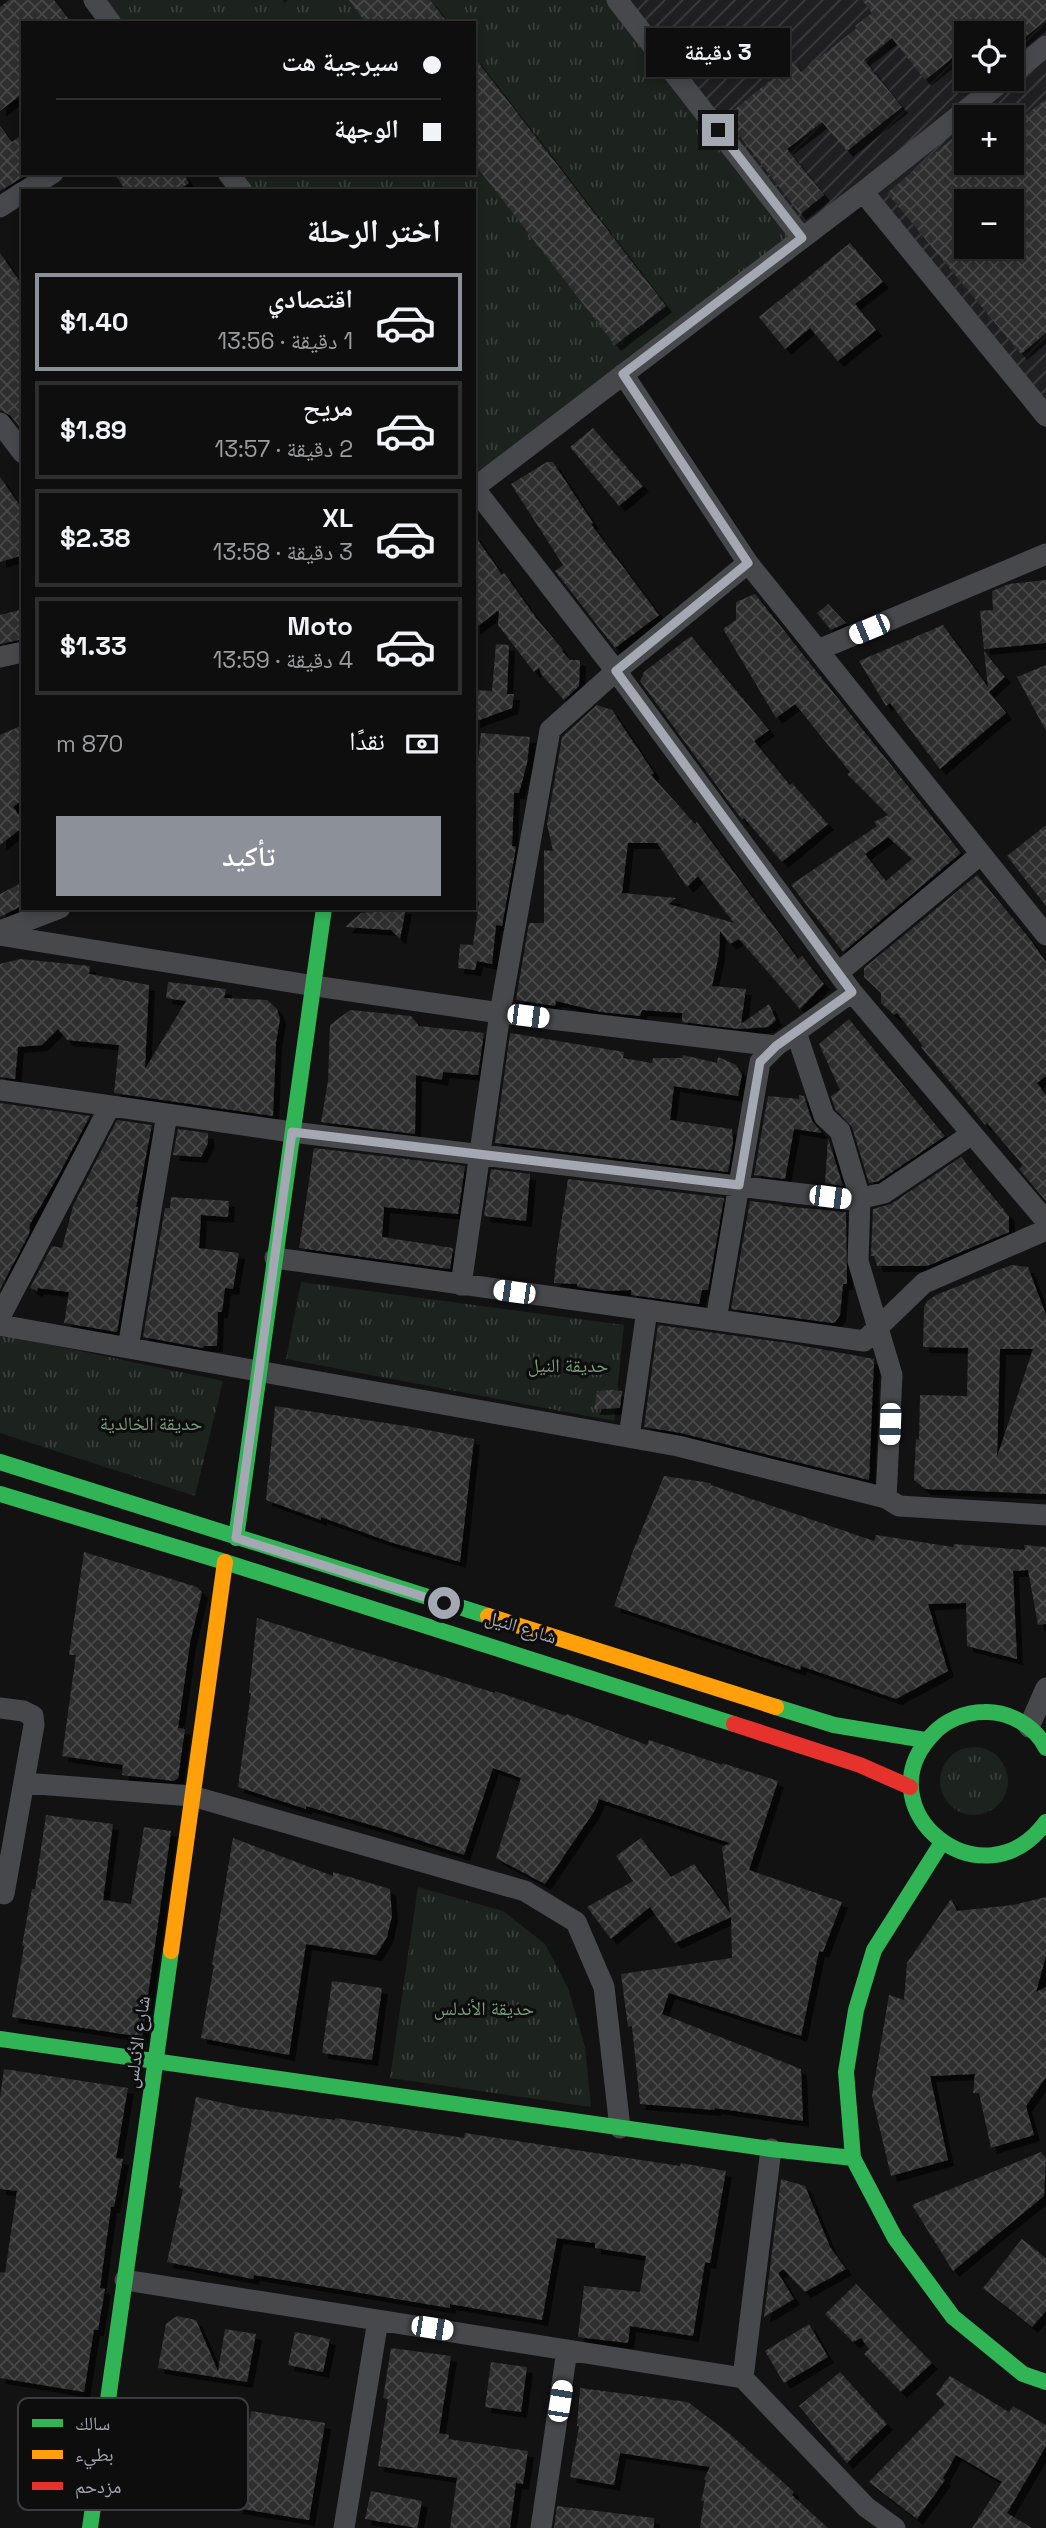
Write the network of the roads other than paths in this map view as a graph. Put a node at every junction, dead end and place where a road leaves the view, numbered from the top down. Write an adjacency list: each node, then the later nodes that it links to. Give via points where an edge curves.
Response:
1 (94, 0): 3 (street)
2 (617, 0): 14 (street)
3 (110, 21)
4 (1046, 46): 5 (street)
5 (1024, 64)
6 (990, 91): 11 (street)
7 (50, 175): 9 (street)
8 (230, 175): 10 (street)
9 (29, 189)
10 (240, 189)
11 (863, 192): 14 (street); 16 (street)
12 (21, 194): 13 (street)
13 (0, 207)
14 (802, 238): 15 (street)
15 (623, 374): 19 (street); 22 (street)
16 (1046, 416)
17 (0, 424): 18 (street)
18 (15, 447)
19 (476, 486)
20 (476, 491): 26 (street)
21 (1046, 554): 23 (street)
22 (748, 563): 23 (street); 26 (street)
23 (818, 650): 27 (street)
24 (21, 652): 25 (street)
25 (0, 657)
26 (616, 671): 32 (street); 35 (street, via 550,730)
27 (981, 854): 31 (street); 32 (street)
28 (55, 910): 30 (street)
29 (324, 910): 33 (street)
30 (0, 933): 33 (street)
31 (1046, 935)
32 (838, 973): 34 (street)
33 (314, 986): 35 (street); 41 (street)
34 (852, 992): 36 (street); 42 (street)
35 (500, 1013): 37 (street); 43 (street)
36 (796, 1032): 37 (street); 45 (street, via 824,1116 840,1131)
37 (776, 1046): 44 (street, via 760,1062)
38 (0, 1090): 39 (street)
39 (110, 1107): 40 (street); 51 (street)
40 (167, 1114): 41 (street); 55 (street)
41 (292, 1132): 43 (street); 48 (street)
42 (972, 1134): 45 (street, via 884,1194); 46 (street)
43 (480, 1155): 44 (street); 49 (street)
44 (739, 1185): 45 (street); 52 (street)
45 (860, 1198): 54 (street, via 858,1261)
46 (1046, 1222)
47 (1046, 1230): 54 (street, via 924,1283)
48 (275, 1258): 49 (street); 56 (street)
49 (461, 1284): 50 (street)
50 (647, 1310): 52 (street); 57 (street)
51 (0, 1317)
52 (716, 1320): 54 (street, via 864,1341)
53 (0, 1325): 55 (street)
54 (878, 1328): 60 (street, via 892,1375)
55 (128, 1348): 56 (street)
56 (259, 1371): 57 (street); 62 (street)
57 (629, 1437): 60 (street)
58 (0, 1462): 62 (street, شارع النيل)
59 (0, 1494): 63 (street, شارع النيل)
60 (886, 1498): 61 (street, via 899,1506)
61 (1046, 1515)
62 (236, 1538): 67 (street, شارع النيل, via 834,1725)
63 (225, 1562): 70 (street, شارع النيل, via 827,1754); 71 (street, شارع الأندلس)
64 (1046, 1688): 66 (street)
65 (0, 1708): 69 (street, via 33,1716)
66 (1029, 1727): 67 (street, via 1005,1715 979,1712 951,1719); 68 (street)
67 (925, 1740): 70 (street)
68 (1046, 1748)
69 (24, 1783): 71 (street); 74 (street)
70 (910, 1787): 73 (street, via 917,1815)
71 (192, 1797): 76 (street, شارع الأندلس); 77 (street, via 525,1891 576,1922 604,1987)
72 (1044, 1828): 73 (street, via 1021,1847 997,1856 963,1854)
73 (941, 1844): 79 (street, via 874,1950 856,2010 846,2072)
74 (4, 1894)
75 (0, 2039): 76 (street)
76 (155, 2062): 77 (street); 80 (street, شارع الأندلس)
77 (620, 2128): 78 (street)
78 (771, 2149): 79 (street); 83 (street)
79 (853, 2158): 84 (street, via 895,2238 953,2317 1023,2374)
80 (125, 2280): 81 (street); 85 (street, شارع الأندلس)
81 (378, 2320): 82 (street); 88 (street)
82 (568, 2350): 83 (street); 89 (street)
83 (743, 2378): 90 (street, via 866,2507)
84 (1046, 2382)
85 (108, 2398)
86 (93, 2510): 87 (street, شارع الأندلس)
87 (90, 2528)
88 (344, 2528)
89 (541, 2528)
90 (895, 2528)

